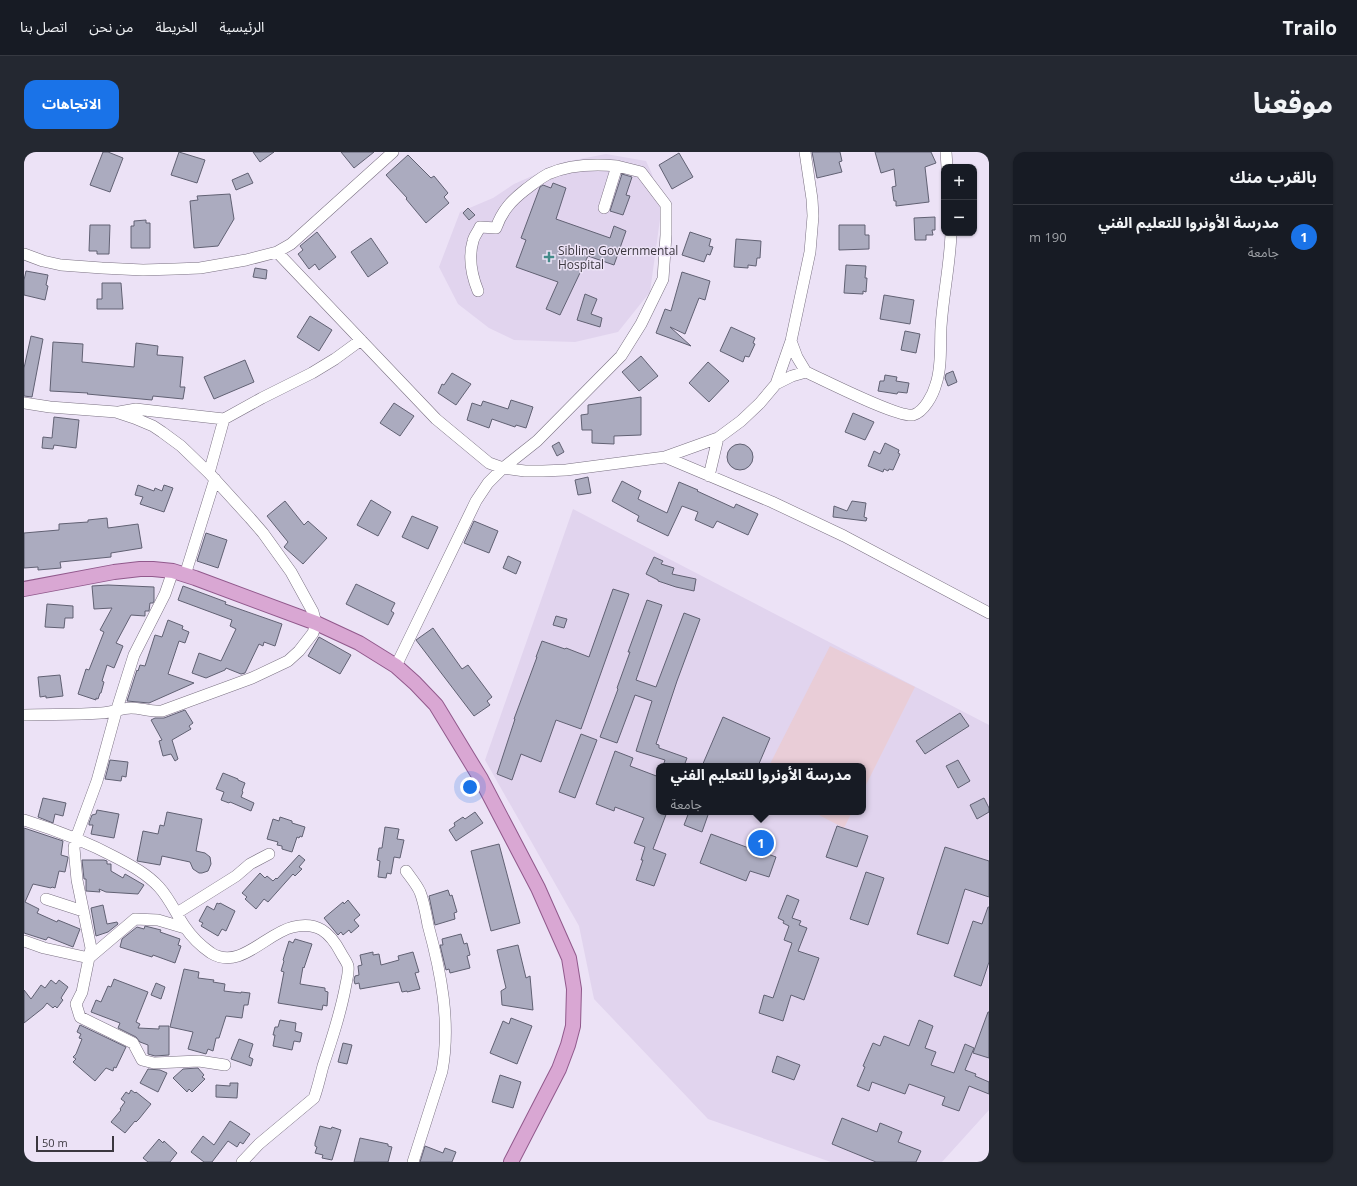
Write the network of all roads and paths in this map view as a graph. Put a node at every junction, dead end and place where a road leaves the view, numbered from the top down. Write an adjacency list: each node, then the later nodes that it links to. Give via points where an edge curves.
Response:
1 (393, 152): 8 (street, via 291,244)
2 (805, 152): 12 (street, via 812,199 812,230 810,252)
3 (946, 152): 4 (street)
4 (947, 164)
5 (617, 166): 6 (street); 10 (street, via 565,168 547,174 514,199 500,216 496,228 480,227 471,249 473,278); 20 (street, via 641,172 666,205 663,279 642,324 621,356 537,441)
6 (604, 208)
7 (951, 236): 13 (street, via 941,326 940,369 933,393 919,412 912,415 894,412)
8 (277, 252): 9 (street, via 200,268 143,270 61,265); 11 (street)
9 (25, 258)
10 (478, 291)
11 (361, 340): 17 (street, via 312,373); 20 (street, via 436,419 489,463)
12 (791, 341): 13 (street); 14 (street)
13 (806, 372): 14 (street)
14 (776, 384): 18 (street, via 741,421)
15 (24, 403): 16 (street)
16 (116, 412): 17 (street, via 144,410); 21 (street, via 153,426 181,446)
17 (224, 419): 21 (street)
18 (718, 438): 19 (street); 22 (street)
19 (665, 457): 20 (street, via 566,470 525,471); 22 (street)
20 (503, 468): 27 (street, via 488,483 476,501)
21 (212, 476): 23 (street); 26 (street, via 262,533 291,572 307,600)
22 (709, 476): 25 (street, via 844,536)
23 (179, 573): 24 (main road, via 153,569 125,570); 26 (main road); 28 (street, via 165,594 134,655)
24 (24, 589)
25 (989, 613)
26 (316, 623): 27 (main road); 28 (street, via 310,638 288,661 252,678 162,711 133,708)
27 (396, 666): 43 (main road, via 436,705 481,779 538,888 569,958 574,989 570,1039 559,1069)
28 (116, 712): 29 (street); 31 (street, via 98,781)
29 (24, 715)
30 (24, 820): 31 (street)
31 (76, 838): 35 (street, via 74,848); 36 (street, via 136,868 158,886)
32 (269, 854): 36 (street)
33 (406, 871): 42 (street, via 420,892 433,941 445,1022 445,1056 442,1071)
34 (46, 899): 35 (street)
35 (82, 911): 39 (street, via 91,948)
36 (177, 913): 37 (street)
37 (185, 928): 39 (street, via 158,920 135,919); 41 (street, via 212,953 226,958 249,951 276,933 292,927 309,925 325,931 337,944 348,965 340,1011 314,1098 259,1144)
38 (24, 941): 39 (street)
39 (89, 958): 40 (street, via 82,992 76,1004 80,1017 134,1043 142,1060 154,1063 199,1061)
40 (225, 1065)
41 (242, 1162)
42 (413, 1162)
43 (511, 1162)

